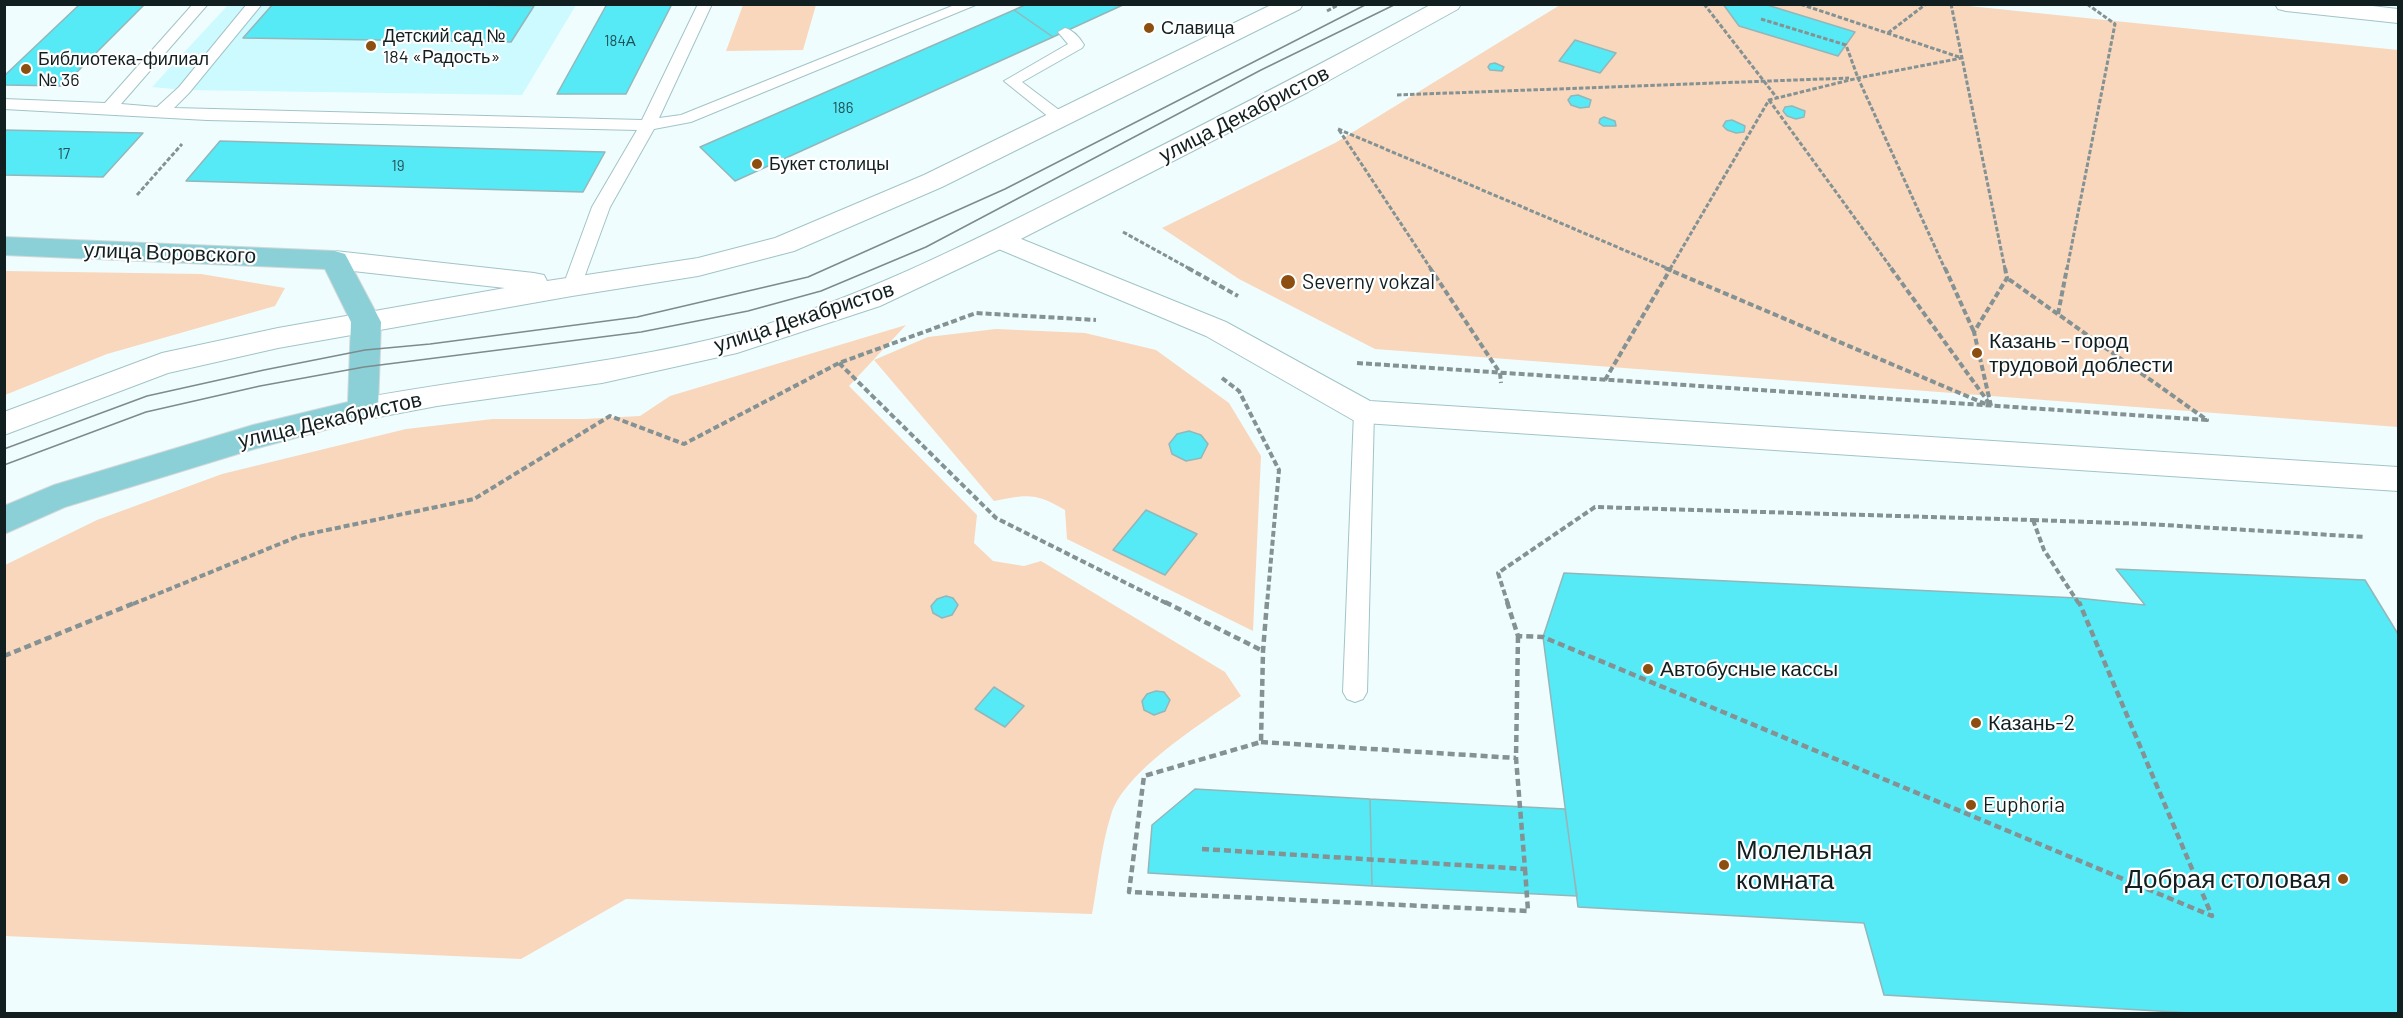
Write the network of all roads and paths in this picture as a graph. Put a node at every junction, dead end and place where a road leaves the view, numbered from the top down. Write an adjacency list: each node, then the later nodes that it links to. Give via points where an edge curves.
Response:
1 (201, 4): 24 (lane)
2 (255, 4): 25 (lane)
3 (705, 4): 28 (lane)
4 (971, 4): 28 (lane, via 685,120)
5 (1292, 4): 27 (main road)
6 (1450, 4): 31 (main road, улица Декабристов, via 1299,87)
7 (1704, 4): 19 (path)
8 (1800, 4): 16 (path)
9 (1926, 4): 16 (path)
10 (1952, 4): 17 (path)
11 (2087, 4): 38 (path, via 2115,24)
12 (2286, 4): 13 (main road)
13 (2398, 16)
14 (1761, 19): 18 (path, via 1846,45)
15 (1065, 32): 27 (lane, via 1077,45 1012,81)
16 (1887, 33): 17 (path)
17 (1962, 58): 18 (path); 35 (path)
18 (1858, 78): 19 (path); 21 (path); 41 (path)
19 (1764, 81): 20 (path); 21 (path)
20 (1397, 95)
21 (1777, 98): 22 (path)
22 (1768, 100): 34 (path); 47 (path)
23 (4, 104): 24 (lane)
24 (109, 108): 25 (lane)
25 (162, 111): 26 (lane)
26 (207, 115): 28 (lane); 29 (path)
27 (1061, 119): 36 (main road, via 933,181 784,245 698,267)
28 (648, 125): 36 (lane, via 601,207)
29 (136, 195)
30 (1123, 232): 37 (path)
31 (999, 239): 48 (main road, улица Декабристов, via 870,299 737,343 602,372); 49 (main road, via 1216,329)
32 (4, 246): 33 (main road, улица Воровского)
33 (335, 260): 36 (main road, улица Воровского); 40 (main road)
34 (1669, 270): 44 (path, via 1338,129); 46 (path); 47 (path)
35 (2007, 278): 38 (path); 41 (path)
36 (572, 286): 40 (main road)
37 (1245, 300)
38 (2058, 314): 47 (path, via 2207,420)
39 (1106, 320): 43 (path, via 976,313)
40 (366, 322): 48 (main road); 51 (main road, via 162,364)
41 (1974, 332): 47 (path)
42 (1347, 358): 44 (path, via 1358,363)
43 (839, 363): 57 (path, via 996,518); 58 (path, via 684,444 610,416 474,499 298,536)
44 (1500, 373): 46 (path); 50 (path)
45 (1220, 376): 57 (path, via 1239,391 1279,470)
46 (1605, 380): 47 (path)
47 (1991, 406)
48 (363, 409): 54 (main road, улица Декабристов, via 253,437 54,498)
49 (1364, 412): 50 (main road); 59 (lane)
50 (1504, 423): 52 (main road)
51 (4, 424)
52 (2398, 480)
53 (2033, 520): 55 (path); 56 (path, via 1595,507 1498,573); 56 (path, via 2044,550 2077,598 2212,916 1543,637)
54 (4, 522)
55 (2365, 537)
56 (1518, 636): 61 (path)
57 (1263, 651): 60 (path)
58 (4, 656)
59 (1355, 692)
60 (1261, 742): 61 (path); 63 (path, via 1144,776 1129,892 1528,911)
61 (1516, 758): 63 (path)
62 (1202, 849): 63 (path)
63 (1525, 869)

